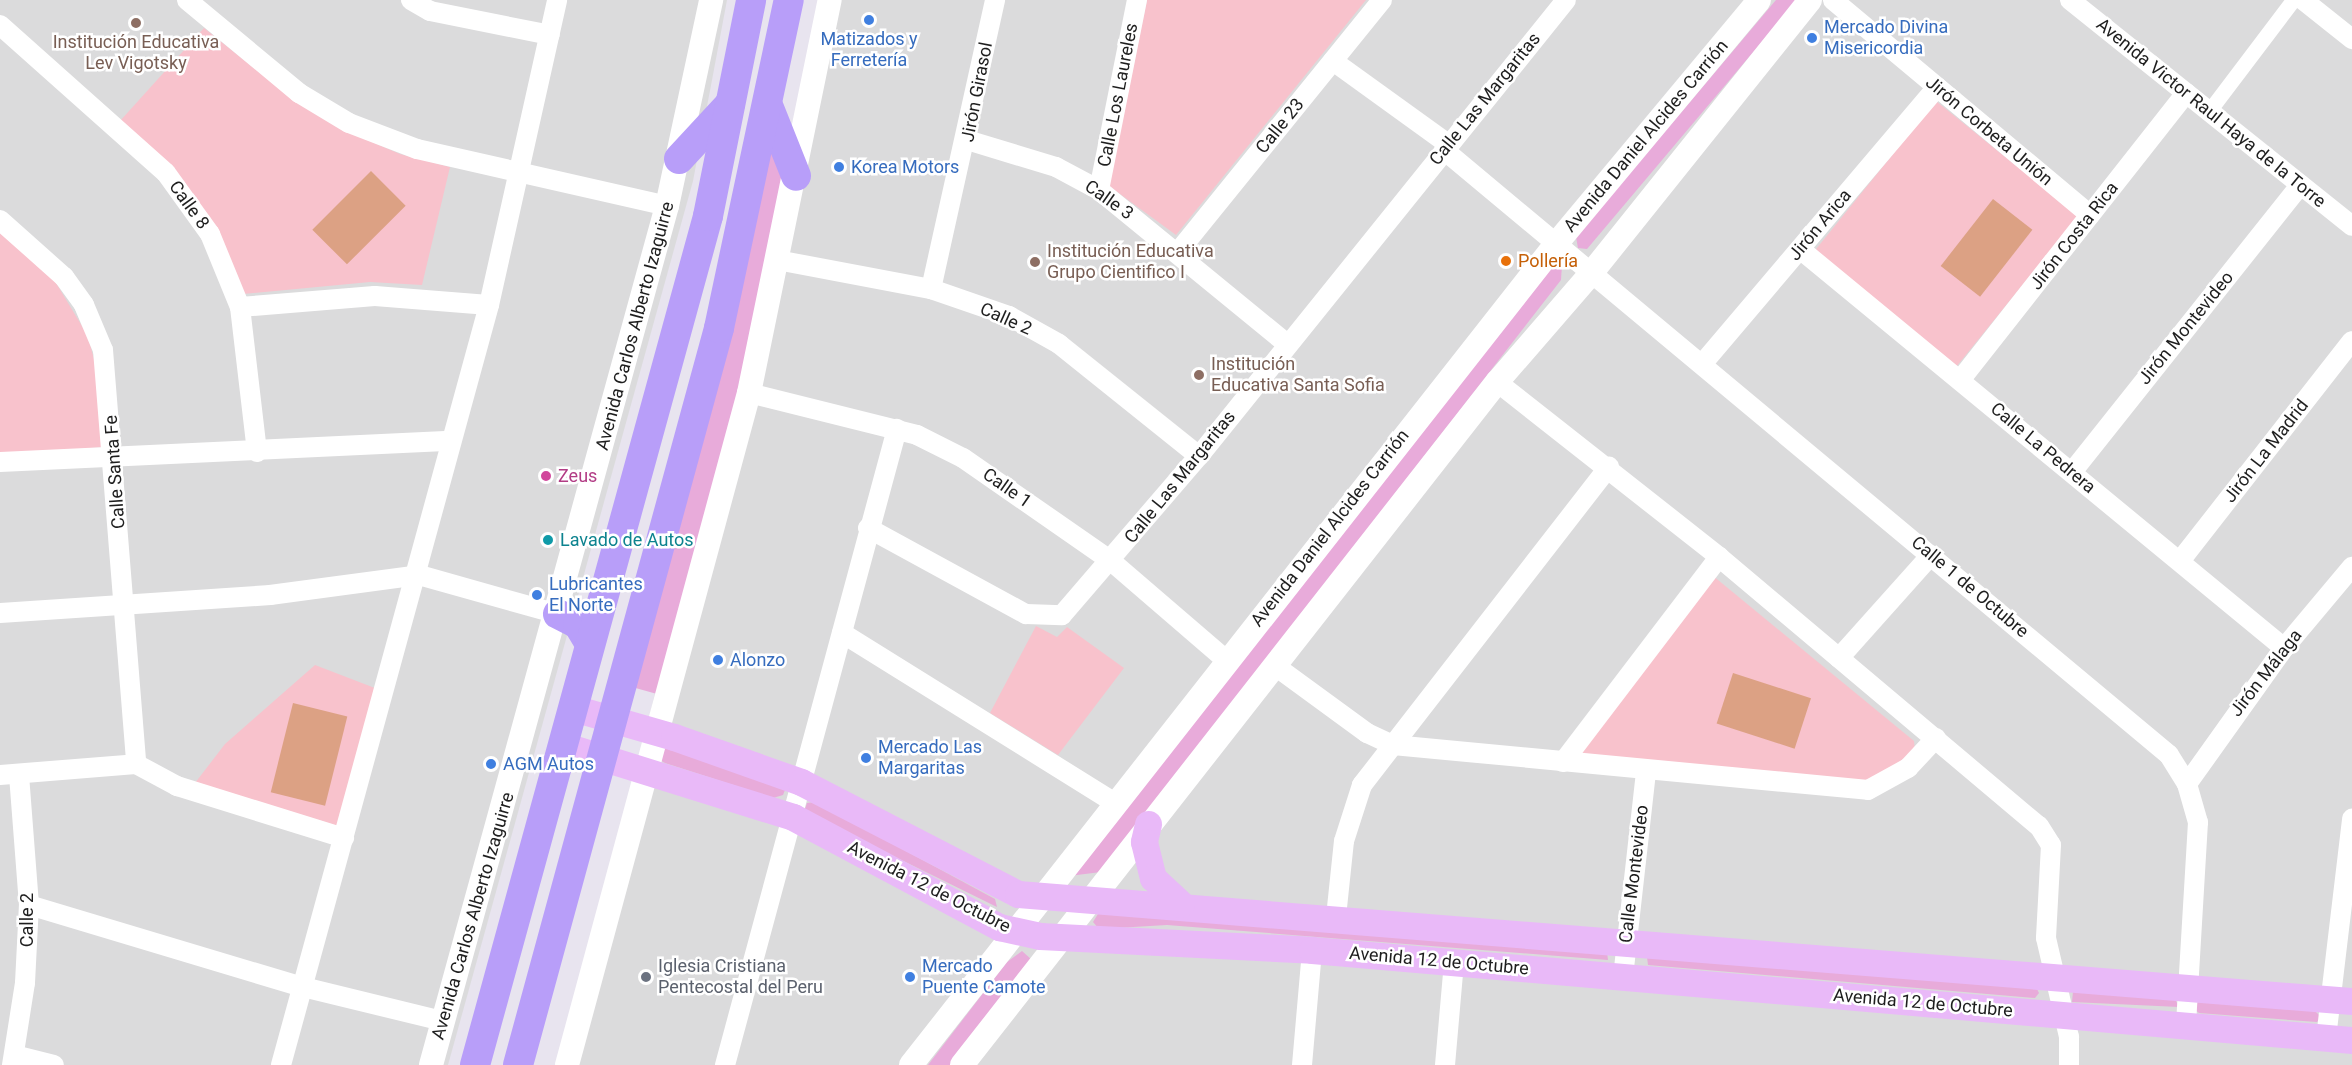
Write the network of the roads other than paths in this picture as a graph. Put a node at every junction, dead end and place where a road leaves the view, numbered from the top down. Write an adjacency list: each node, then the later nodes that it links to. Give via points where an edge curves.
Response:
1 (187, 0): 32 (street, via 299,93 350,123 417,149)
2 (411, 0): 19 (street, via 430,11)
3 (557, 0): 19 (street)
4 (711, 0): 31 (street, Avenida Carlos Alberto Izaguirre)
5 (751, 0): 20 (main road)
6 (789, 0): 22 (main road)
7 (830, 0): 33 (street)
8 (995, 0): 29 (street, Jirón Girasol)
9 (1137, 0): 35 (street, Calle Los Laureles)
10 (1382, 0): 23 (street, Calle 23)
11 (1566, 0): 30 (street, Calle Las Margaritas)
12 (1759, 0): 40 (street, Avenida Daniel Alcides Carrión)
13 (1810, 0): 44 (street)
14 (1833, 0): 24 (street, Jirón Corbeta Unión)
15 (2070, 0): 25 (street, Avenida Victor Raul Haya de la Torre)
16 (2293, 0): 28 (street)
17 (2304, 0): 21 (street)
18 (0, 25): 47 (street, Calle 8, via 123,132 188,198 210,234)
19 (550, 35): 32 (street)
20 (744, 37): 22 (main road, via 754,50); 26 (main road)
21 (2352, 39)
22 (780, 51): 27 (main road)
23 (1333, 61): 30 (street, Calle 1 de Octubre); 42 (street, Calle 23)
24 (1937, 87): 37 (street, Jirón Corbeta Unión); 41 (street, Jirón Arica)
25 (2187, 93): 28 (street, Avenida Victor Raul Haya de la Torre); 37 (street, Jirón Costa Rica)
26 (730, 104): 31 (main road); 48 (main road, via 708,216)
27 (768, 108): 33 (main road); 49 (main road)
28 (2209, 111): 34 (street, Avenida Victor Raul Haya de la Torre)
29 (967, 140): 35 (street, Calle 3, via 1056,167); 45 (street, Jirón Girasol)
30 (1446, 147): 40 (street, Calle 1 de Octubre); 51 (street, Calle Las Margaritas)
31 (679, 159): 36 (street, Avenida Carlos Alberto Izaguirre)
32 (523, 171): 36 (street); 46 (street)
33 (796, 176): 43 (street)
34 (2300, 185): 39 (street, Avenida Victor Raul Haya de la Torre); 63 (street, Jirón Montevideo)
35 (1099, 190): 42 (street, Calle 3)
36 (667, 206): 73 (street, Avenida Carlos Alberto Izaguirre)
37 (2090, 215): 53 (street, Jirón Costa Rica)
38 (0, 220): 59 (street, Calle Santa Fe, via 64,277 88,314 109,383)
39 (2352, 226)
40 (1556, 244): 44 (street, Calle 1 de Octubre); 78 (street, Avenida Daniel Alcides Carrión)
41 (1800, 249): 52 (street, Jirón Arica); 53 (street, Calle La Pedrera)
42 (1178, 252): 51 (street, Calle 3)
43 (777, 260): 45 (street, Calle 2); 55 (street)
44 (1593, 271): 52 (street, Calle 1 de Octubre); 54 (street)
45 (931, 289): 60 (street, Calle 2, via 1009,316 1059,344)
46 (489, 305): 47 (street, via 375,296); 57 (street)
47 (240, 307): 58 (street, Calle 8)
48 (678, 319): 49 (main road, via 703,314); 75 (main road)
49 (719, 328): 81 (main road)
50 (2352, 340): 68 (street, Jirón La Madrid)
51 (1286, 343): 60 (street, Calle Las Margaritas)
52 (1703, 363): 65 (street, Calle 1 de Octubre)
53 (1960, 379): 63 (street, Calle La Pedrera)
54 (1497, 382): 62 (street); 79 (street)
55 (749, 393): 56 (street, Calle 1); 82 (street)
56 (897, 429): 64 (street); 67 (street, Calle 1, via 963,458)
57 (452, 441): 58 (street); 70 (street)
58 (257, 452): 59 (street)
59 (114, 453): 61 (street); 71 (street, Calle Santa Fe)
60 (1199, 456): 67 (street, Calle Las Margaritas)
61 (0, 462)
62 (1609, 467): 66 (street); 85 (street)
63 (2072, 472): 68 (street, Calle La Pedrera)
64 (868, 528): 67 (street, Calle Las Margaritas, via 1026,614 1045,617 1062,615); 74 (street)
65 (1931, 555): 77 (street); 93 (street, Calle 1 de Octubre, via 2146,731)
66 (1719, 557): 77 (street); 87 (street)
67 (1111, 561): 78 (street, Calle 1)
68 (2180, 561): 76 (street, Calle La Pedrera)
69 (2352, 567): 76 (street, Jirón Málaga)
70 (419, 575): 71 (street, via 270,595); 73 (street); 98 (street)
71 (124, 605): 72 (street); 88 (street, Calle Santa Fe)
72 (0, 614)
73 (558, 614): 75 (main road, via 578,624); 115 (street, Avenida Carlos Alberto Izaguirre)
74 (842, 633): 92 (street); 94 (street)
75 (591, 644): 80 (main road)
76 (2284, 648): 93 (street, Jirón Málaga)
77 (1839, 658): 83 (street)
78 (1225, 659): 94 (street, Avenida Daniel Alcides Carrión)
79 (1274, 665): 85 (street, via 1367,733); 96 (street)
80 (573, 708): 81 (main road, Avenida 12 de Octubre); 84 (main road)
81 (612, 719): 82 (main road, Avenida 12 de Octubre); 86 (main road)
82 (656, 731): 89 (street); 92 (main road, Avenida 12 de Octubre)
83 (1936, 738): 90 (street, via 1908,768 1868,790); 110 (street, via 2039,826 2051,845 2046,938)
84 (562, 745): 86 (main road, Avenida 12 de Octubre); 122 (main road)
85 (1393, 745): 87 (street); 103 (street, via 1362,785 1351,813)
86 (602, 757): 89 (main road, Avenida 12 de Octubre); 123 (main road)
87 (1563, 762): 90 (street)
88 (136, 764): 91 (street); 98 (street, via 177,786)
89 (646, 769): 95 (main road, Avenida 12 de Octubre); 124 (street)
90 (1646, 771): 106 (street, Calle Montevideo)
91 (9, 774): 102 (street, Calle 2)
92 (801, 782): 95 (street); 99 (main road, Avenida 12 de Octubre, via 1001,888)
93 (2187, 784): 112 (street, Calle 1 de Octubre, via 2198,840)
94 (1117, 804): 99 (street, Avenida Daniel Alcides Carrión)
95 (792, 817): 104 (main road, Avenida 12 de Octubre); 125 (street)
96 (1148, 824): 100 (street); 101 (main road, via 1144,842 1149,870 1165,893)
97 (2351, 826): 113 (street)
98 (344, 838): 111 (street)
99 (1043, 897): 100 (main road, Avenida 12 de Octubre); 104 (street, Avenida Daniel Alcides Carrión)
100 (1094, 898): 101 (main road, Avenida 12 de Octubre); 105 (street)
101 (1182, 904): 103 (main road, Avenida 12 de Octubre)
102 (29, 905): 111 (street); 118 (street, Calle 2)
103 (1336, 917): 106 (main road, Avenida 12 de Octubre)
104 (1014, 931): 105 (main road, Avenida 12 de Octubre); 126 (street, Avenida Daniel Alcides Carrión)
105 (1065, 938): 107 (main road, Avenida 12 de Octubre); 127 (street)
106 (1626, 941): 109 (street, Calle Montevideo); 110 (main road, Avenida 12 de Octubre)
107 (1312, 950): 108 (main road, Avenida 12 de Octubre); 128 (street)
108 (1454, 962): 109 (main road, Avenida 12 de Octubre); 129 (street)
109 (1623, 977): 114 (main road, Avenida 12 de Octubre)
110 (2054, 977): 112 (main road, Avenida 12 de Octubre); 114 (street)
111 (303, 987): 115 (street); 120 (street)
112 (2189, 988): 113 (main road, Avenida 12 de Octubre); 116 (street, Calle 1 de Octubre)
113 (2341, 1000): 117 (street)
114 (2062, 1015): 116 (main road, Avenida 12 de Octubre); 130 (street)
115 (442, 1021): 121 (street, Avenida Carlos Alberto Izaguirre)
116 (2186, 1026): 117 (main road, Avenida 12 de Octubre)
117 (2339, 1039)
118 (13, 1060): 119 (street)
119 (54, 1065)
120 (282, 1065)
121 (431, 1065)
122 (475, 1065)
123 (518, 1065)
124 (567, 1065)
125 (725, 1065)
126 (911, 1065)
127 (962, 1065)
128 (1302, 1065)
129 (1445, 1065)
130 (2069, 1065)

